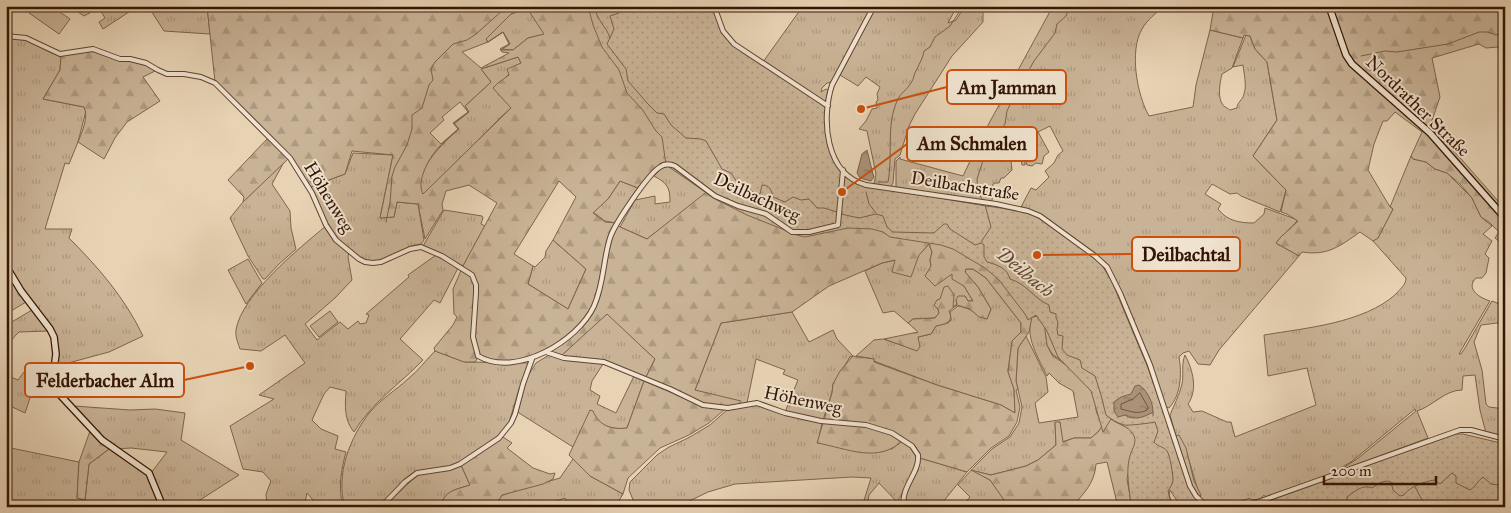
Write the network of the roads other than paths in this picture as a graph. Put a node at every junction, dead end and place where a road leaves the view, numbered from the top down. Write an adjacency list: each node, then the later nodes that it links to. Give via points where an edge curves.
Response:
1 (714, 6): 5 (street, via 723,31 734,44)
2 (874, 6): 5 (street, via 832,85)
3 (1329, 6): 7 (street, Nordrather Straße, via 1352,64 1430,133)
4 (6, 36): 10 (street, Höhenweg, via 26,38 60,54 92,49 120,60 146,63 167,74 201,77 215,84 290,158 312,193 326,225 341,245 373,264 421,247 462,267 472,275 476,285 473,337 478,356 507,362)
5 (828, 106): 6 (street, via 828,140)
6 (842, 170): 9 (street, Deilbachweg, via 838,225 809,232 792,232 766,214 715,196 675,166 662,166 638,192 614,229 600,290 589,314 572,333); 15 (street, Deilbachstraße, via 866,185 1028,211 1040,216 1095,256 1107,268 1120,293 1150,365 1190,486)
7 (1505, 218)
8 (6, 266): 12 (street, via 54,337 54,369 62,396 102,440 149,473)
9 (546, 352): 10 (street, Höhenweg); 14 (street, Höhenweg, via 564,358 604,362 703,405 728,408 761,403 785,413 832,423 866,425 892,433 918,454 917,465 903,494)
10 (532, 359): 13 (street, via 513,418 499,438 460,464 417,473)
11 (1505, 439): 16 (street, via 1460,430)
12 (163, 507)
13 (381, 507)
14 (904, 507)
15 (1208, 507)
16 (1244, 507)

